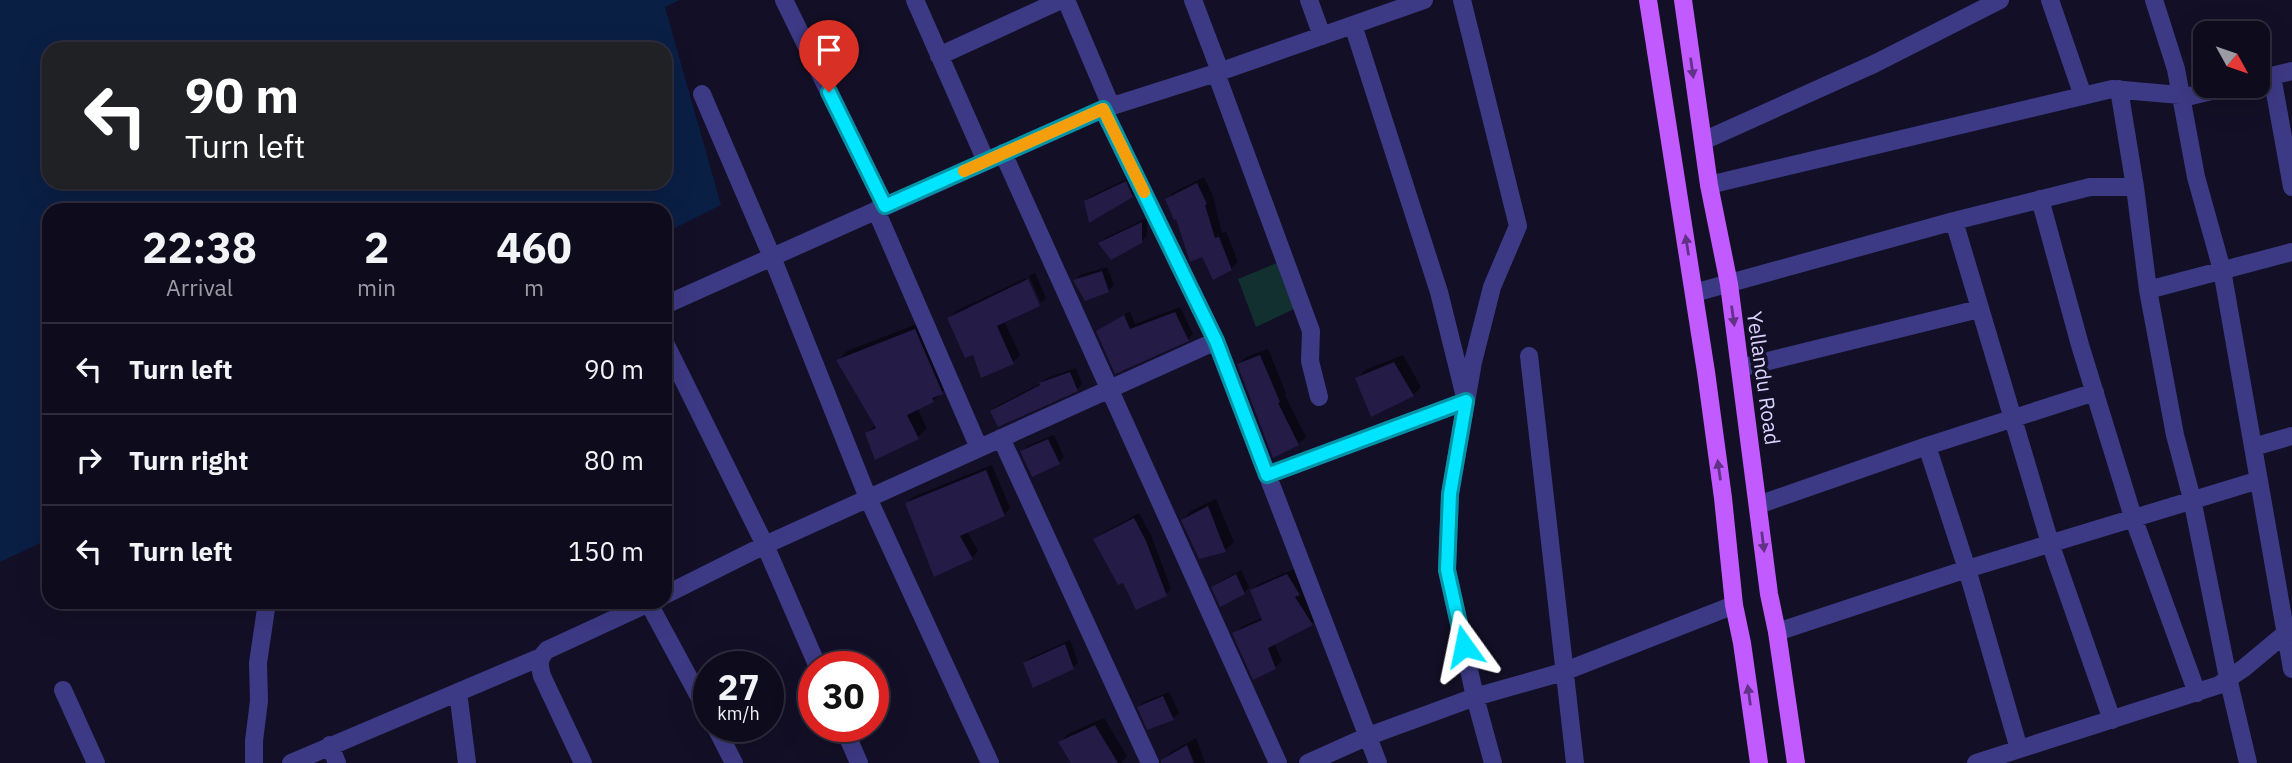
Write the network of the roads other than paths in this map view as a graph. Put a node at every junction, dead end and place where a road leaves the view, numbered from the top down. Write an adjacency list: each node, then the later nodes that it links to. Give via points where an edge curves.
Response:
1 (785, 0): 34 (street)
2 (915, 0): 15 (street)
3 (1063, 0): 15 (street); 25 (street)
4 (1193, 0): 17 (street)
5 (1309, 0): 14 (street)
6 (1424, 0): 13 (street)
7 (1462, 0): 51 (street, via 1518,226 1492,287)
8 (1647, 0): 41 (main road, one-way to 8)
9 (1682, 0): 26 (main road, Yellandu Road, one-way to 26)
10 (2000, 0): 26 (street, via 1874,64)
11 (2050, 0): 23 (street)
12 (2154, 0): 22 (street)
13 (1353, 25): 14 (street); 51 (street, via 1439,292)
14 (1322, 36): 17 (street)
15 (939, 56): 29 (street)
16 (2292, 71): 18 (street)
17 (1218, 72): 25 (street); 50 (street, via 1311,331 1310,361)
18 (2270, 76)
19 (2119, 89): 22 (street); 23 (street); 31 (street)
20 (702, 94): 37 (street)
21 (2270, 94): 28 (street)
22 (2181, 95): 24 (street); 38 (street, via 2196,177)
23 (2083, 96): 30 (street)
24 (2193, 96)
25 (1107, 108): 27 (street); 44 (street)
26 (1703, 141): 30 (main road, Yellandu Road)
27 (1003, 153): 29 (street); 48 (street)
28 (2289, 157): 32 (street)
29 (986, 161): 34 (street)
30 (1709, 185): 39 (main road, Yellandu Road)
31 (2136, 187): 33 (street, via 2090,187); 40 (street)
32 (2292, 187)
33 (2040, 200): 35 (street); 49 (street)
34 (881, 208): 37 (street); 57 (street)
35 (1954, 221): 39 (street); 43 (street)
36 (2292, 252): 38 (street)
37 (772, 257): 42 (street); 60 (street)
38 (2222, 270): 40 (street); 56 (street)
39 (1728, 284): 41 (street); 47 (main road, Yellandu Road, one-way to 47)
40 (2148, 290): 61 (street)
41 (1694, 293): 68 (main road, one-way to 41)
42 (672, 302)
43 (1979, 309): 47 (street); 52 (street)
44 (1216, 341): 48 (street); 58 (street)
45 (1529, 356): 77 (street)
46 (672, 357): 65 (street)
47 (1740, 368): 62 (main road, Yellandu Road)
48 (1111, 389): 54 (street); 100 (street)
49 (2095, 392): 52 (street); 63 (street)
50 (1319, 397)
51 (1466, 401): 58 (street); 83 (street, via 1450,494 1447,570)
52 (2012, 419): 55 (street); 64 (street)
53 (2292, 436): 56 (street)
54 (1000, 438): 57 (street); 99 (street)
55 (1927, 446): 62 (street); 66 (street)
56 (2253, 447): 59 (street)
57 (979, 448): 60 (street)
58 (1267, 475): 85 (street)
59 (2259, 480): 61 (street); 73 (street)
60 (868, 498): 65 (street); 98 (street)
61 (2192, 499): 63 (street); 78 (street)
62 (1758, 505): 72 (main road, Yellandu Road, one-way to 72)
63 (2133, 517): 64 (street); 82 (street)
64 (2050, 543): 66 (street); 84 (street)
65 (765, 545): 67 (street); 74 (street)
66 (1967, 569): 72 (street); 89 (street)
67 (672, 592)
68 (1734, 606): 77 (street); 105 (main road, one-way to 68)
69 (266, 609): 91 (street, via 258,663)
70 (634, 609): 75 (street)
71 (653, 609): 79 (street)
72 (1777, 632): 106 (main road, Yellandu Road)
73 (2289, 632): 76 (street); 78 (street)
74 (811, 651)
75 (541, 657): 81 (street); 95 (street, via 542,676)
76 (2292, 669)
77 (1563, 672): 83 (street); 104 (street)
78 (2228, 678): 82 (street); 108 (street)
79 (693, 686)
80 (63, 690): 90 (street)
81 (458, 692): 88 (street); 94 (street)
82 (2197, 693): 84 (street)
83 (1475, 697): 85 (street); 103 (street)
84 (2112, 720): 89 (street)
85 (1366, 737): 101 (street); 102 (street)
86 (723, 742): 96 (street)
87 (850, 742): 97 (street)
88 (330, 746): 92 (street); 93 (street)
89 (2014, 755): 107 (street)
90 (96, 763)
91 (254, 763)
92 (291, 763)
93 (337, 763)
94 (467, 763)
95 (583, 763)
96 (734, 763)
97 (859, 763)
98 (990, 763)
99 (1150, 763)
100 (1278, 763)
101 (1308, 763)
102 (1378, 763)
103 (1493, 763)
104 (1575, 763)
105 (1759, 763)
106 (1796, 763)
107 (1976, 763)
108 (2248, 763)

